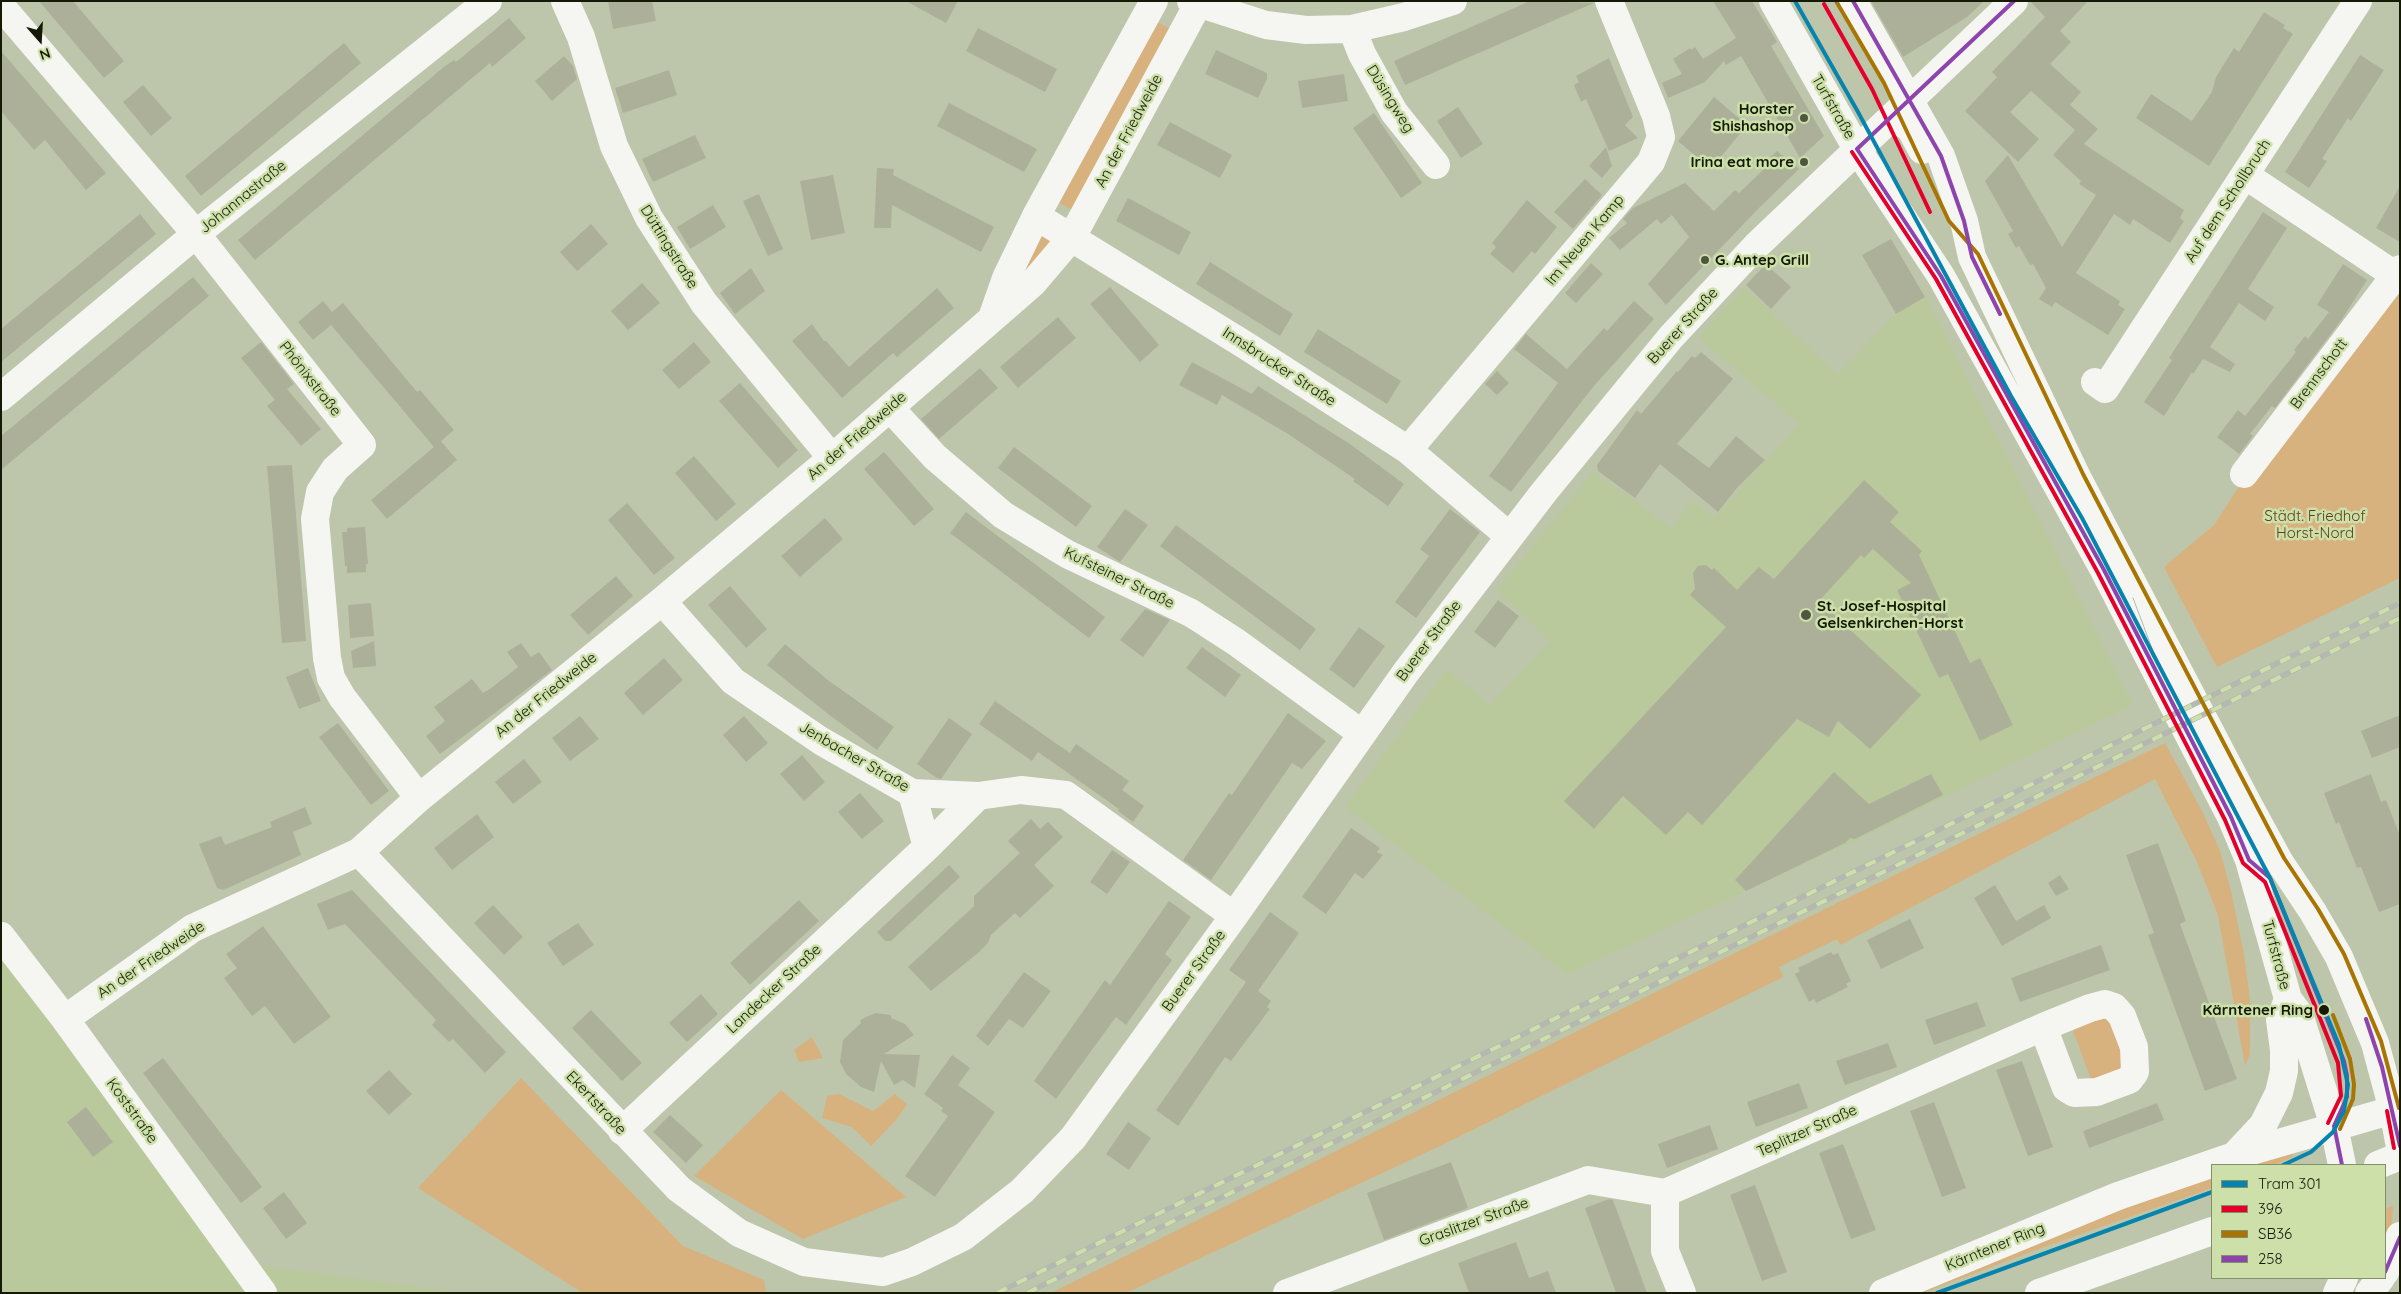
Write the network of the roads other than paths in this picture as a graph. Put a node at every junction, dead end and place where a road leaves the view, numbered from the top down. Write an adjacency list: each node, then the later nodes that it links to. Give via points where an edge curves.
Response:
1 (488, 1): 19 (street, Johannastraße)
2 (565, 1): 27 (street, Düttingstraße, via 581,37 614,146 653,226 704,302)
3 (1154, 1): 18 (street, An der Friedweide)
4 (1453, 1): 12 (street)
5 (1609, 1): 26 (street, Im Neuen Kamp, via 1656,116 1661,137 1651,162)
6 (1773, 1): 15 (street, Turfstraße)
7 (1853, 1): 14 (street, Turfstraße)
8 (2014, 1): 14 (street, Buerer Straße)
9 (2358, 1): 17 (street, Auf dem Schollbruch)
10 (1195, 3): 13 (street, via 1266,25 1306,30); 20 (street, An der Friedweide)
11 (1, 6): 19 (street, Phönixstraße)
12 (1379, 12): 13 (street)
13 (1352, 29): 16 (street, Düsingweg, via 1394,112)
14 (1901, 109): 15 (street, Buerer Straße); 29 (street, Turfstraße, via 1941,156 1959,206 1972,257 2008,331)
15 (1857, 149): 29 (street, Turfstraße, via 1940,276 1979,348); 30 (street, Buerer Straße, via 1756,246 1671,337)
16 (1436, 165)
17 (2245, 175): 21 (street, Brennschott); 23 (street, Auf dem Schollbruch, via 2105,389)
18 (1036, 216): 20 (street, Innsbrucker Straße); 22 (street, An der Friedweide, via 1006,278)
19 (196, 234): 24 (street, Johannastraße); 36 (street, Phönixstraße, via 362,445 335,469 320,492 315,519 327,658 331,678 342,697)
20 (1072, 237): 22 (street, An der Friedweide, via 1033,283); 26 (street, Innsbrucker Straße)
21 (2397, 272): 28 (street, Brennschott)
22 (992, 318): 25 (street, An der Friedweide)
23 (2095, 382)
24 (1, 397)
25 (890, 408): 27 (street, An der Friedweide); 32 (street, Kufsteiner Straße, via 935,457 1003,515 1067,554 1191,613)
26 (1408, 450): 30 (street, Innsbrucker Straße)
27 (832, 458): 31 (street, An der Friedweide)
28 (2244, 474)
29 (2068, 482): 33 (street, Turfstraße)
30 (1509, 536): 32 (street, Buerer Straße)
31 (662, 601): 34 (street, Jenbacher Straße, via 733,680 821,741); 36 (street, An der Friedweide)
32 (1361, 733): 39 (street, Buerer Straße)
33 (2208, 750): 41 (street, Turfstraße, via 2246,852); 44 (street, Turfstraße, via 2313,912 2338,957 2375,1043)
34 (912, 792): 35 (street, Jenbacher Straße); 37 (street)
35 (978, 796): 37 (street, Landecker Straße); 39 (street, Jenbacher Straße, via 1021,790 1066,795)
36 (419, 798): 38 (street, An der Friedweide)
37 (927, 847): 46 (street, Landecker Straße)
38 (360, 852): 42 (street, An der Friedweide, via 193,928); 46 (street, Ekertstraße)
39 (1234, 916): 58 (street, Buerer Straße, via 1072,1138 1022,1191 963,1237 912,1262)
40 (1, 936): 42 (street, Koststraße)
41 (2288, 999): 45 (street, Turfstraße, via 2299,1014); 48 (street, via 2280,1020 2284,1071 2279,1093 2263,1125)
42 (65, 1019): 59 (street, Koststraße)
43 (2043, 1027): 52 (street, Teplitzer Straße)
44 (2396, 1109): 45 (street, Kärntener Ring); 47 (street)
45 (2334, 1126): 48 (street, Kärntener Ring); 50 (street)
46 (622, 1131): 58 (street, Ekertstraße, via 679,1189 739,1233 804,1262)
47 (2400, 1147)
48 (2234, 1156): 62 (street, Kärntener Ring, via 2118,1196)
49 (2400, 1156): 51 (street)
50 (2342, 1164)
51 (2380, 1164)
52 (1665, 1193): 60 (street, Graslitzer Straße, via 1588,1180); 61 (street, via 1665,1251)
53 (2211, 1231): 63 (street)
54 (2400, 1236): 55 (street)
55 (2386, 1270)
56 (2344, 1279): 64 (street)
57 (2380, 1279): 65 (street)
58 (885, 1282)
59 (262, 1290)
60 (1287, 1293)
61 (1682, 1293)
62 (1883, 1293)
63 (2039, 1293)
64 (2338, 1293)
65 (2370, 1293)

